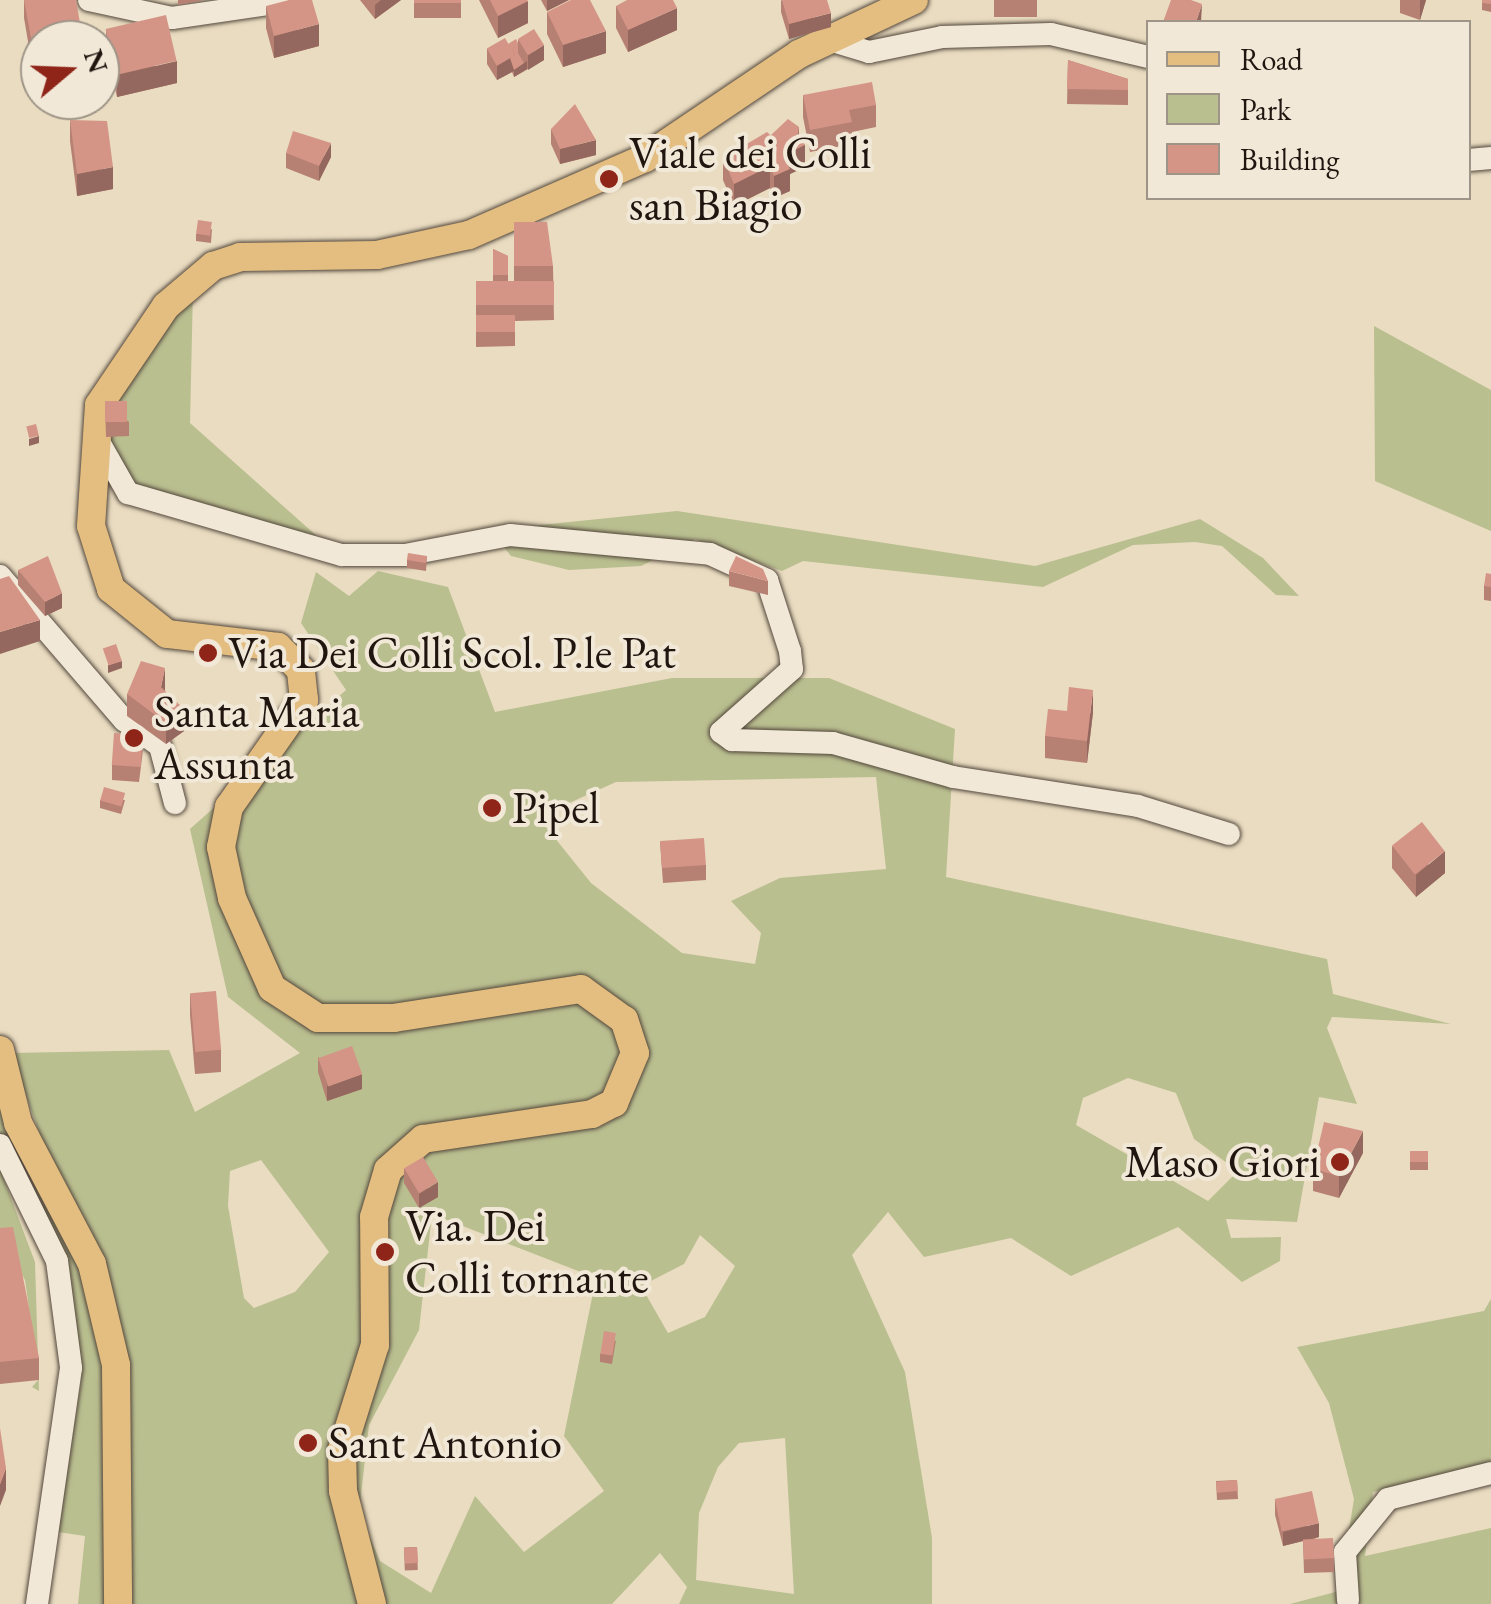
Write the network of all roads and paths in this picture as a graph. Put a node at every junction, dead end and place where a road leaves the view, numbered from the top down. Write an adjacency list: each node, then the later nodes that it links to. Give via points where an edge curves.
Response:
1 (90, 0): 2 (street, via 172,18)
2 (295, 0)
3 (914, 0): 4 (main road)
4 (826, 40): 5 (street, via 869,52 942,38 1051,34); 6 (main road, via 645,158 469,235 377,256 240,257 213,266 178,293 116,370)
5 (1146, 57)
6 (92, 432): 9 (street, via 128,494 342,555 405,555 510,536 710,554 767,580 790,651 792,668 722,732 732,740 833,742 953,777 1138,806); 16 (main road, via 90,526 111,589 167,634 278,648 301,670 304,700 230,807 221,848 232,898 272,988 318,1018 394,1018 581,989 624,1020 635,1052 614,1102 592,1114 423,1139 388,1170 374,1217 375,1345 342,1450 343,1491)
7 (0, 576): 8 (street, via 124,720 160,746)
8 (175, 803)
9 (1229, 834)
10 (0, 1050): 15 (main road, via 18,1123 88,1253 116,1365)
11 (0, 1146): 14 (street, via 57,1261 71,1368)
12 (1491, 1473): 13 (street, via 1388,1498 1344,1552)
13 (1348, 1600)
14 (37, 1604)
15 (118, 1604)
16 (372, 1604)

